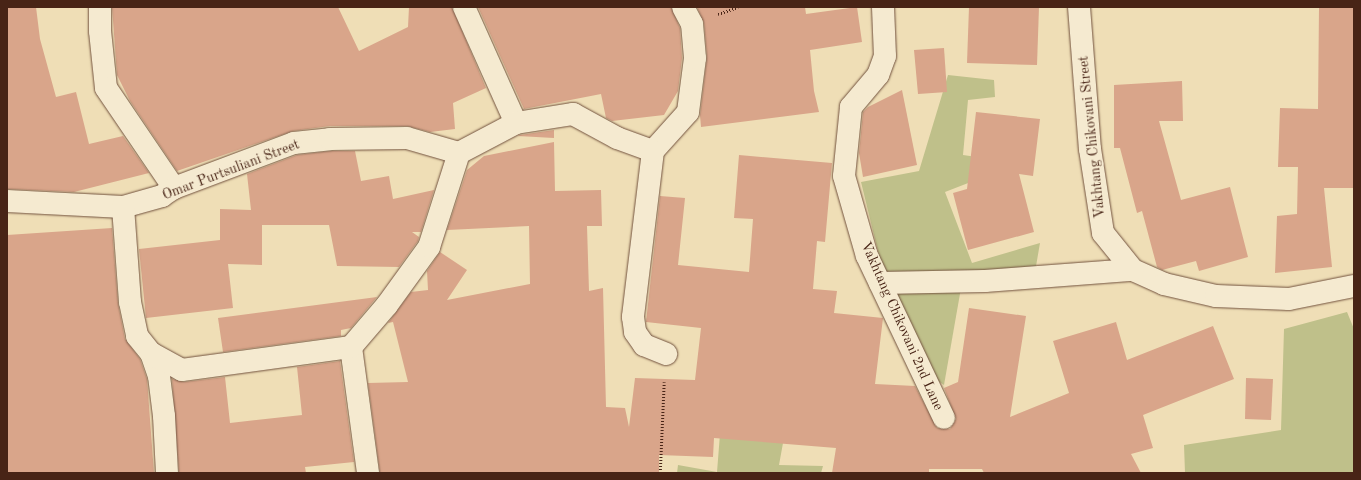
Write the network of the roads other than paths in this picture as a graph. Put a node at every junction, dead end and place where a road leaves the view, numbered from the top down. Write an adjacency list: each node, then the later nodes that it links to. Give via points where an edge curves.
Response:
1 (100, 7): 9 (street, via 106,88)
2 (464, 7): 6 (street)
3 (683, 7): 7 (street, via 692,24 696,58 688,112)
4 (883, 7): 13 (street, Vakhtang Chikovani 2nd Lane, via 885,56 878,75 851,107 844,176 867,256)
5 (1079, 7): 12 (street, Vakhtang Chikovani Street, via 1090,149 1103,233)
6 (516, 123): 7 (street, via 573,114 617,138); 8 (street)
7 (653, 151): 17 (street, via 633,317 635,332 644,345)
8 (459, 153): 9 (street, Omar Purtsuliani Street, via 407,138 330,138 294,143); 15 (street, via 429,247 387,305)
9 (174, 188): 11 (street, Omar Purtsuliani Street, via 162,196)
10 (7, 201): 11 (street, Omar Purtsuliani Street)
11 (123, 208): 16 (street, via 130,302 138,336)
12 (1133, 270): 13 (street, via 985,281); 14 (street, Vakhtang Chikovani Street, via 1164,284 1216,296 1289,299)
13 (880, 283): 18 (street, Vakhtang Chikovani 2nd Lane)
14 (1354, 286)
15 (351, 347): 16 (street, via 182,370); 20 (street)
16 (152, 353): 19 (street, via 159,376)
17 (666, 354)
18 (944, 418)
19 (167, 473)
20 (368, 473)

